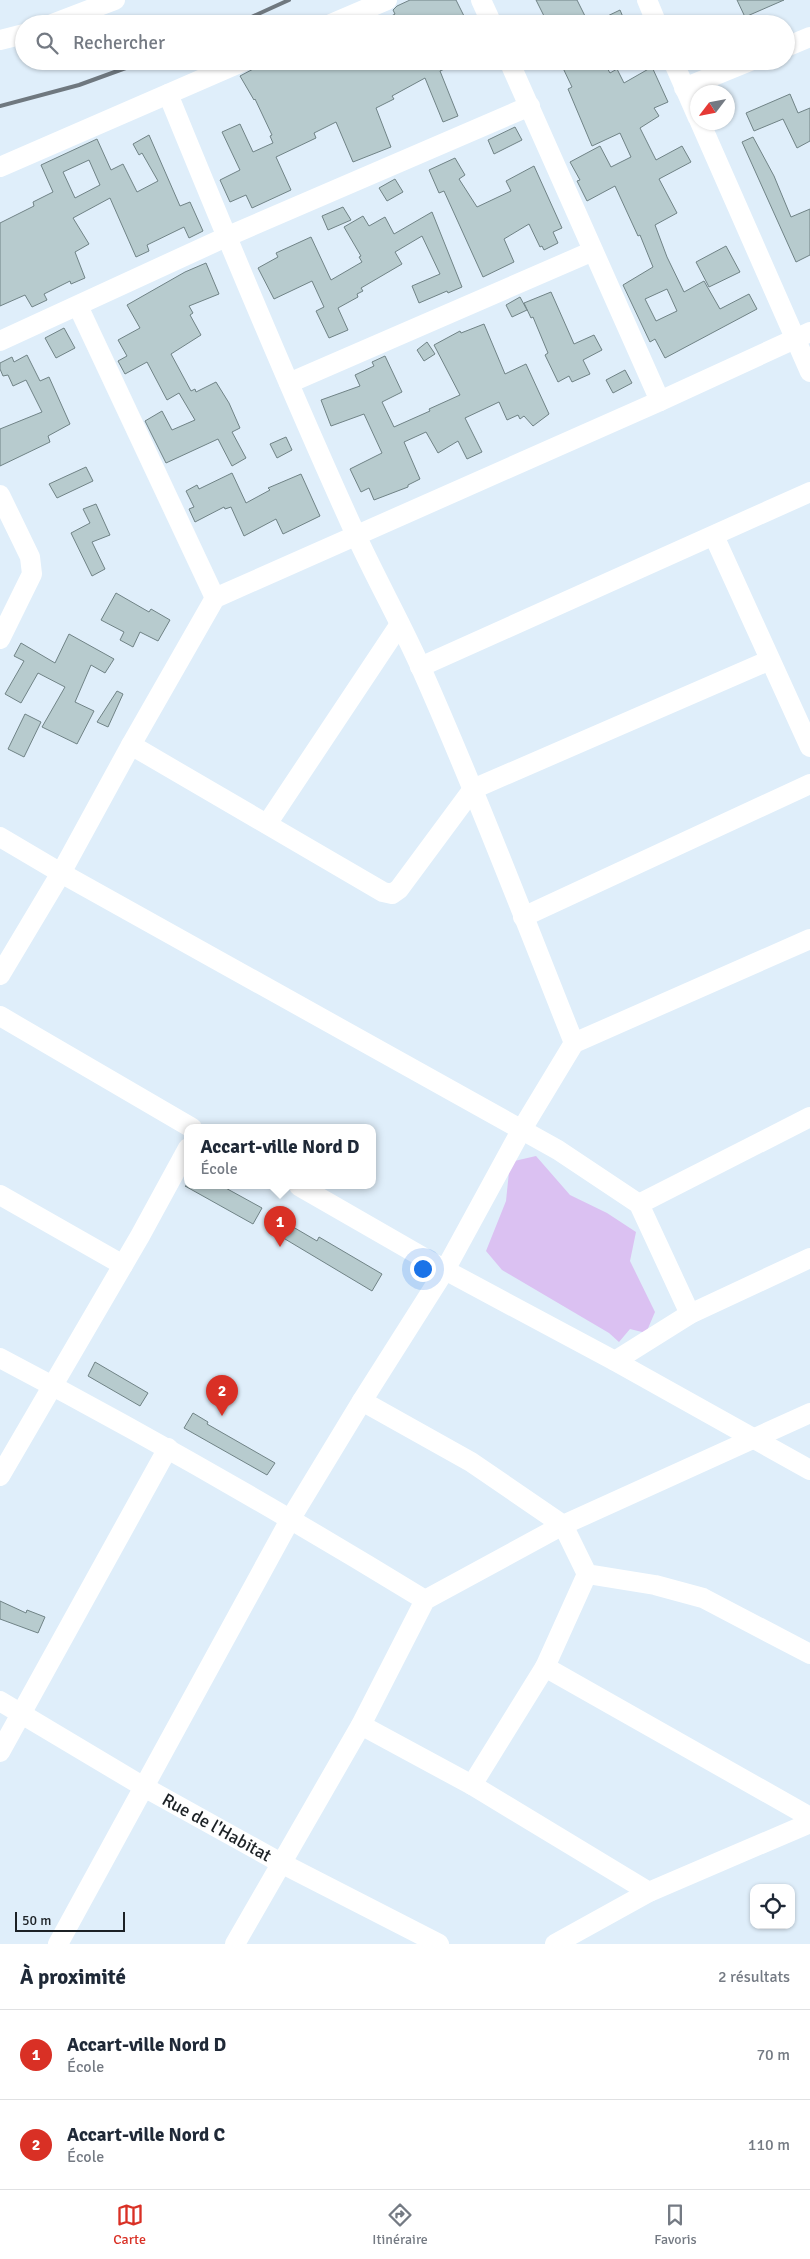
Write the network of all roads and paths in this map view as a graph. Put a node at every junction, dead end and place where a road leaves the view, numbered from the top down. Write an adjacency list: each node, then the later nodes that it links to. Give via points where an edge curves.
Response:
1 (115, 0): 5 (street)
2 (387, 0): 6 (street)
3 (481, 0): 7 (street)
4 (647, 0): 8 (street)
5 (76, 15)
6 (352, 15)
7 (488, 15)
8 (653, 15)
9 (15, 36): 11 (street)
10 (810, 37): 12 (street)
11 (0, 40)
12 (795, 43)
13 (223, 70): 18 (street)
14 (513, 70): 20 (street)
15 (677, 70): 17 (street)
16 (728, 70): 17 (street)
17 (684, 88): 19 (street)
18 (168, 94): 22 (street); 23 (street)
19 (690, 101)
20 (530, 106): 23 (street); 24 (street)
21 (704, 130): 26 (street)
22 (0, 166)
23 (226, 237): 25 (street); 29 (street)
24 (593, 251): 29 (street); 30 (street)
25 (78, 306): 27 (street); 35 (street)
26 (802, 335): 28 (street); 30 (street)
27 (0, 341)
28 (810, 372)
29 (289, 383): 33 (street)
30 (660, 401): 33 (street)
31 (810, 492): 34 (street)
32 (0, 495): 37 (street, via 30,558 32,574)
33 (356, 536): 35 (street); 36 (street)
34 (714, 536): 38 (street); 39 (street)
35 (215, 598): 40 (street)
36 (400, 624): 39 (street); 44 (street)
37 (0, 639)
38 (770, 660): 41 (street); 43 (street)
39 (420, 667): 43 (street)
40 (131, 745): 44 (street); 46 (street)
41 (810, 747)
42 (810, 784): 47 (street)
43 (473, 789): 44 (street, via 392,894 383,892); 47 (street)
44 (266, 824)
45 (0, 837): 46 (street)
46 (61, 873): 49 (street); 54 (street)
47 (523, 917): 51 (street)
48 (810, 939): 51 (street)
49 (0, 975)
50 (0, 1016): 53 (street)
51 (574, 1044): 54 (street)
52 (810, 1117): 58 (street)
53 (185, 1124)
54 (522, 1129): 58 (street); 61 (street)
55 (184, 1155): 60 (street)
56 (304, 1189): 61 (street)
57 (0, 1195): 60 (street)
58 (639, 1204): 62 (street)
59 (810, 1258): 62 (street)
60 (123, 1264): 65 (street)
61 (445, 1270): 64 (street); 66 (street)
62 (690, 1314): 64 (street)
63 (0, 1358): 65 (street)
64 (615, 1361): 68 (street)
65 (54, 1386): 69 (street); 71 (street)
66 (362, 1401): 72 (street); 73 (street, via 471,1462)
67 (810, 1413): 68 (street)
68 (754, 1438): 70 (street); 73 (street)
69 (168, 1448): 72 (street); 79 (street)
70 (810, 1470)
71 (0, 1476)
72 (291, 1518): 75 (street); 83 (street)
73 (563, 1525): 74 (street); 75 (street)
74 (587, 1574): 76 (street, via 656,1585 703,1598); 77 (street)
75 (425, 1600): 80 (street)
76 (810, 1654)
77 (545, 1667): 82 (street); 84 (street)
78 (0, 1701): 79 (street, Rue de l'Habitat)
79 (22, 1713): 81 (street); 83 (street, Rue de l'Habitat)
80 (361, 1725): 82 (street); 86 (street)
81 (0, 1752)
82 (472, 1785): 87 (street)
83 (144, 1787): 86 (street, Rue de l'Habitat); 88 (street)
84 (810, 1817)
85 (810, 1822): 87 (street)
86 (281, 1863): 89 (street); 90 (street, Rue de l'Habitat)
87 (649, 1892): 91 (street)
88 (58, 1944)
89 (235, 1944)
90 (439, 1944)
91 (555, 1944)

